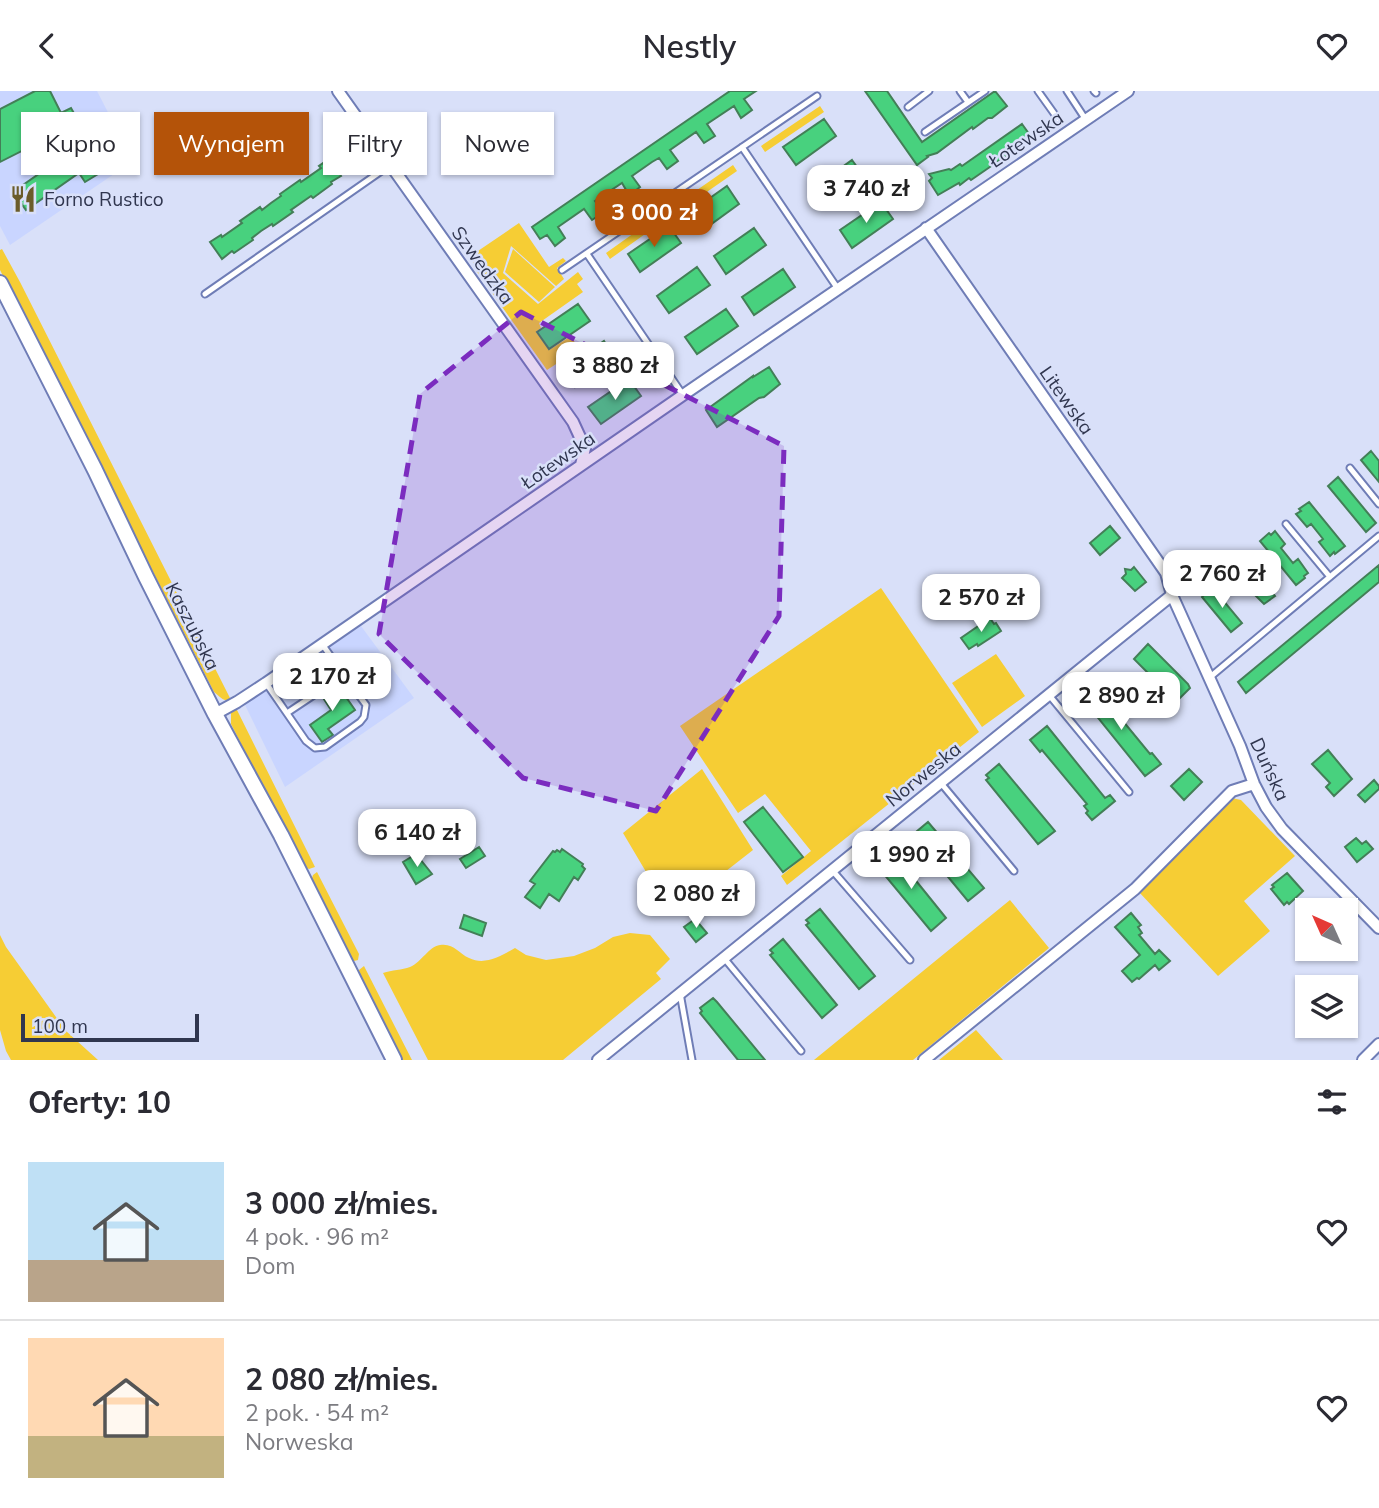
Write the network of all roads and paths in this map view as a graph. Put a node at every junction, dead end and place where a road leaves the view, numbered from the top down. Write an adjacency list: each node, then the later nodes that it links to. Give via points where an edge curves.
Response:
1 (338, 91): 11 (street, Szwedzka)
2 (929, 91): 10 (lane)
3 (960, 91): 9 (lane)
4 (985, 91): 9 (lane)
5 (1038, 91): 12 (lane)
6 (1067, 91): 13 (lane)
7 (1129, 91): 13 (street, Łotewska)
8 (817, 96): 15 (lane)
9 (968, 102): 14 (lane)
10 (908, 107)
11 (353, 112)
12 (1058, 119)
13 (1086, 120): 18 (street, Łotewska)
14 (925, 132)
15 (742, 147): 19 (lane); 22 (lane)
16 (376, 175): 23 (lane)
17 (397, 175): 25 (street, Szwedzka, via 573,422 584,449)
18 (926, 228): 22 (street, Łotewska); 31 (street, Litewska, via 1166,573)
19 (587, 254): 20 (lane); 24 (lane)
20 (562, 270)
21 (0, 283): 38 (main road, Kaszubska)
22 (838, 289): 24 (street, Łotewska)
23 (205, 294)
24 (683, 395): 25 (street, Łotewska)
25 (581, 465): 32 (street, Łotewska)
26 (1350, 468): 27 (lane)
27 (1379, 504)
28 (1286, 524): 30 (lane)
29 (1379, 536): 30 (lane)
30 (1330, 577): 34 (lane)
31 (1172, 595): 34 (street, Duńska); 36 (street, Norweska)
32 (323, 644): 33 (lane); 35 (street, Łotewska)
33 (344, 675): 37 (lane); 37 (lane, via 366,705 366,712 360,722 325,747 310,745)
34 (1209, 678): 40 (street, Duńska)
35 (266, 683): 37 (lane); 38 (street, Łotewska)
36 (1049, 695): 39 (street, Norweska); 41 (lane)
37 (287, 713)
38 (215, 714): 50 (main road, Kaszubska)
39 (940, 782): 42 (street, Norweska); 43 (lane)
40 (1254, 785): 44 (street, Duńska, via 1282,829); 53 (street, via 1232,791 1135,889)
41 (1129, 792)
42 (832, 870): 45 (street, Norweska); 46 (lane)
43 (1014, 871)
44 (1379, 928)
45 (724, 958): 47 (street, Norweska); 49 (lane)
46 (910, 960)
47 (680, 993): 51 (street, Norweska); 52 (lane)
48 (1379, 1044): 54 (street)
49 (801, 1051)
50 (394, 1060)
51 (598, 1060)
52 (692, 1060)
53 (924, 1060)
54 (1363, 1060)

